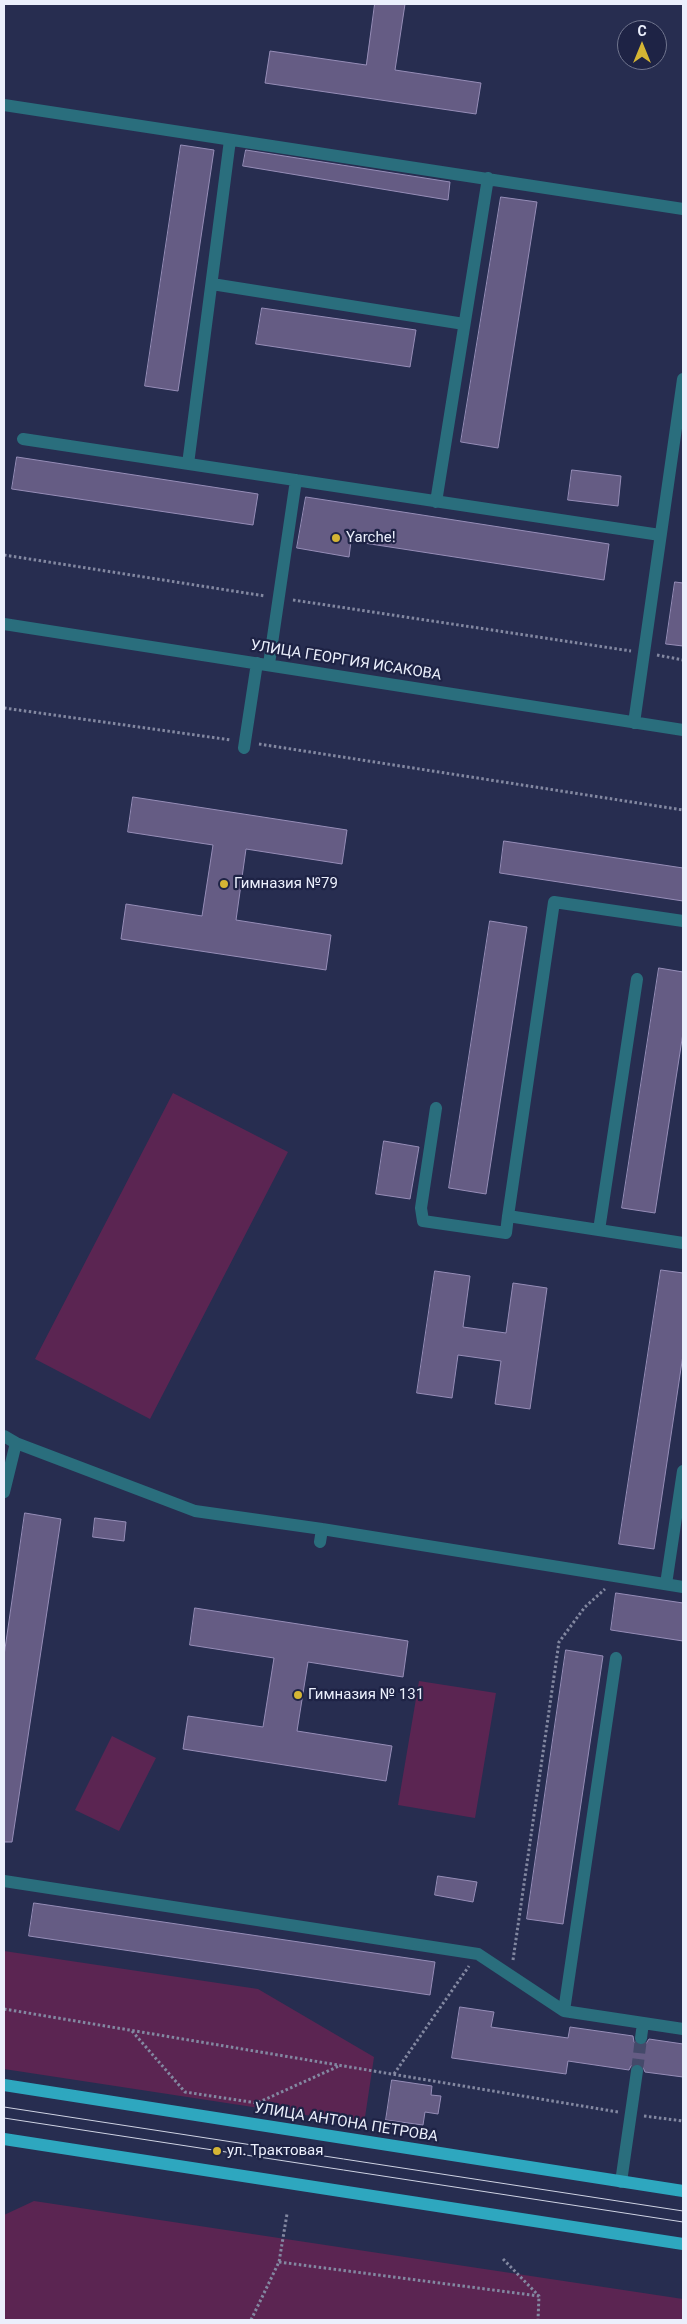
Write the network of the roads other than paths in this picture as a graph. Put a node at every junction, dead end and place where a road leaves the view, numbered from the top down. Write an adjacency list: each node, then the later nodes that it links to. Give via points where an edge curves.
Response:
1 (4, 105): 2 (street)
2 (230, 140): 3 (street); 5 (street)
3 (488, 178): 4 (street); 6 (street)
4 (683, 209)
5 (212, 284): 6 (street); 9 (street)
6 (464, 324): 11 (street)
7 (683, 379): 12 (street)
8 (23, 439): 9 (street)
9 (188, 464): 10 (street)
10 (296, 480): 11 (street); 14 (street, via 279,598)
11 (436, 502): 12 (street)
12 (660, 534): 15 (street)
13 (4, 624): 14 (street, УЛИЦА ГЕОРГИЯ ИСАКОВА)
14 (263, 664): 15 (street, УЛИЦА ГЕОРГИЯ ИСАКОВА); 17 (street)
15 (634, 723): 16 (street, УЛИЦА ГЕОРГИЯ ИСАКОВА)
16 (683, 730)
17 (245, 745)
18 (683, 921): 21 (street, via 554,902)
19 (637, 979): 22 (street)
20 (436, 1108): 21 (street, via 421,1208 423,1221 506,1233)
21 (508, 1216): 22 (street)
22 (599, 1230): 23 (street)
23 (683, 1243)
24 (4, 1436): 25 (street)
25 (16, 1443): 27 (street); 28 (street, via 194,1511 321,1535)
26 (683, 1471): 28 (street)
27 (4, 1492)
28 (666, 1584): 29 (street)
29 (683, 1587)
30 (616, 1658): 32 (street)
31 (4, 1881): 32 (street, via 478,1954)
32 (564, 2011): 33 (street)
33 (643, 2023): 34 (street); 35 (street)
34 (683, 2029)
35 (642, 2038)
36 (637, 2071): 39 (street)
37 (4, 2085): 39 (main road, УЛИЦА АНТОНА ПЕТРОВА)
38 (4, 2139): 41 (main road)
39 (621, 2182): 40 (main road, УЛИЦА АНТОНА ПЕТРОВА)
40 (683, 2191)
41 (683, 2244)

